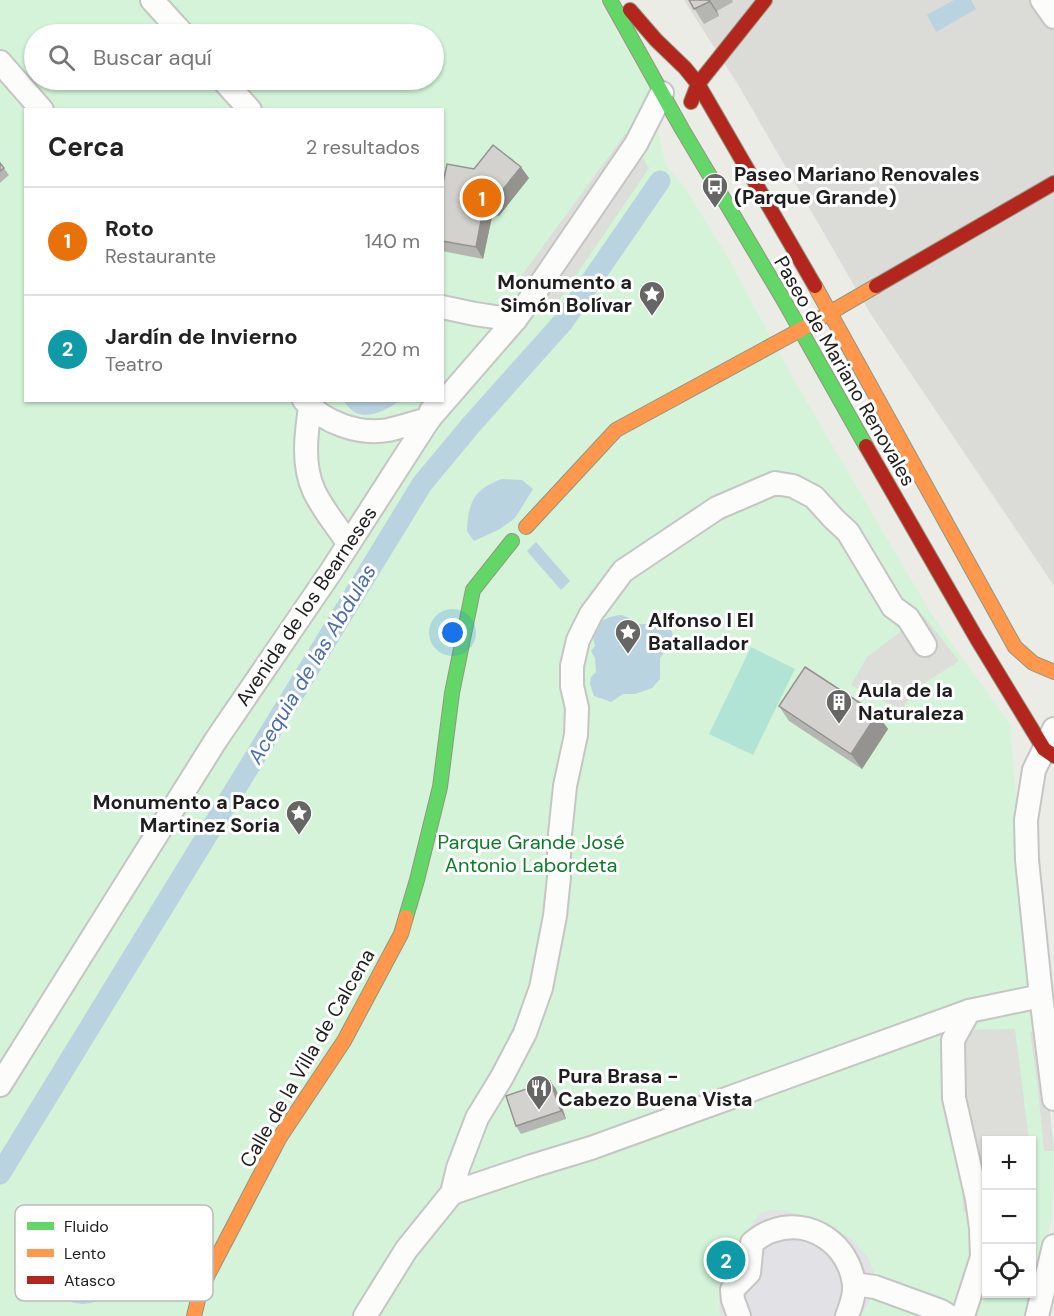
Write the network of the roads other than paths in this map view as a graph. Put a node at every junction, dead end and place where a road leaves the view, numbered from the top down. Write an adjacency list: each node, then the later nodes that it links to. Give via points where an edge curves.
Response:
1 (152, 0): 7 (street)
2 (610, 0): 13 (main road, Paseo de Mariano Renovales)
3 (622, 0): 9 (main road, Paseo de Mariano Renovales)
4 (765, 0): 9 (main road)
5 (1042, 0): 6 (street)
6 (1054, 17)
7 (174, 24)
8 (0, 62): 10 (street)
9 (698, 84): 16 (main road); 20 (main road, Paseo de Mariano Renovales)
10 (24, 89)
11 (24, 90): 14 (street)
12 (232, 90): 15 (street)
13 (662, 93): 16 (main road, Paseo de Mariano Renovales); 17 (street, Avenida de los Bearneses)
14 (40, 108)
15 (248, 108)
16 (682, 129): 17 (street, Avenida de los Bearneses, via 658,130); 22 (main road, Paseo de Mariano Renovales)
17 (636, 144): 21 (street, Avenida de los Bearneses)
18 (1054, 183): 20 (main road)
19 (444, 307): 21 (street)
20 (830, 312): 22 (main road); 30 (main road, Paseo de Mariano Renovales, via 1015,646 1034,665)
21 (514, 320): 23 (street, Avenida de los Bearneses)
22 (800, 330): 26 (main road, via 616,430); 32 (main road, Paseo de Mariano Renovales, via 977,639)
23 (444, 397)
24 (307, 404): 25 (street, via 348,428 367,430 388,430); 28 (street, via 306,449 314,491)
25 (432, 410): 28 (street, Avenida de los Bearneses)
26 (526, 527)
27 (512, 541): 41 (main road, Calle de la Villa de Calcena, via 473,590 452,693 440,787 401,934 344,1041 280,1137)
28 (348, 543): 35 (street, Avenida de los Bearneses, via 216,740)
29 (925, 645): 37 (street, via 908,618 893,606 848,531 814,496 793,486 776,483 717,508 623,571 591,614 578,640 572,666 576,735 565,786 555,916 540,988 525,1033 477,1118)
30 (1054, 672)
31 (1054, 729): 32 (street)
32 (1049, 752): 33 (street, via 1034,770 1026,820)
33 (1041, 996): 34 (street); 36 (street)
34 (969, 1011): 38 (street); 49 (street, via 953,1040 954,1098 977,1199 982,1257)
35 (0, 1085)
36 (1054, 1099)
37 (465, 1150): 38 (street); 39 (street)
38 (492, 1180): 39 (street)
39 (452, 1193): 46 (street, via 406,1250)
40 (1054, 1246): 50 (street)
41 (213, 1265)
42 (854, 1284): 44 (street, via 849,1263 835,1244 806,1228 783,1228 756,1233 749,1273); 47 (street); 48 (street, via 874,1287)
43 (198, 1301): 45 (main road, Calle de la Villa de Calcena)
44 (732, 1305)
45 (195, 1316)
46 (365, 1316)
47 (847, 1316)
48 (949, 1316)
49 (963, 1316)
50 (1037, 1316)

